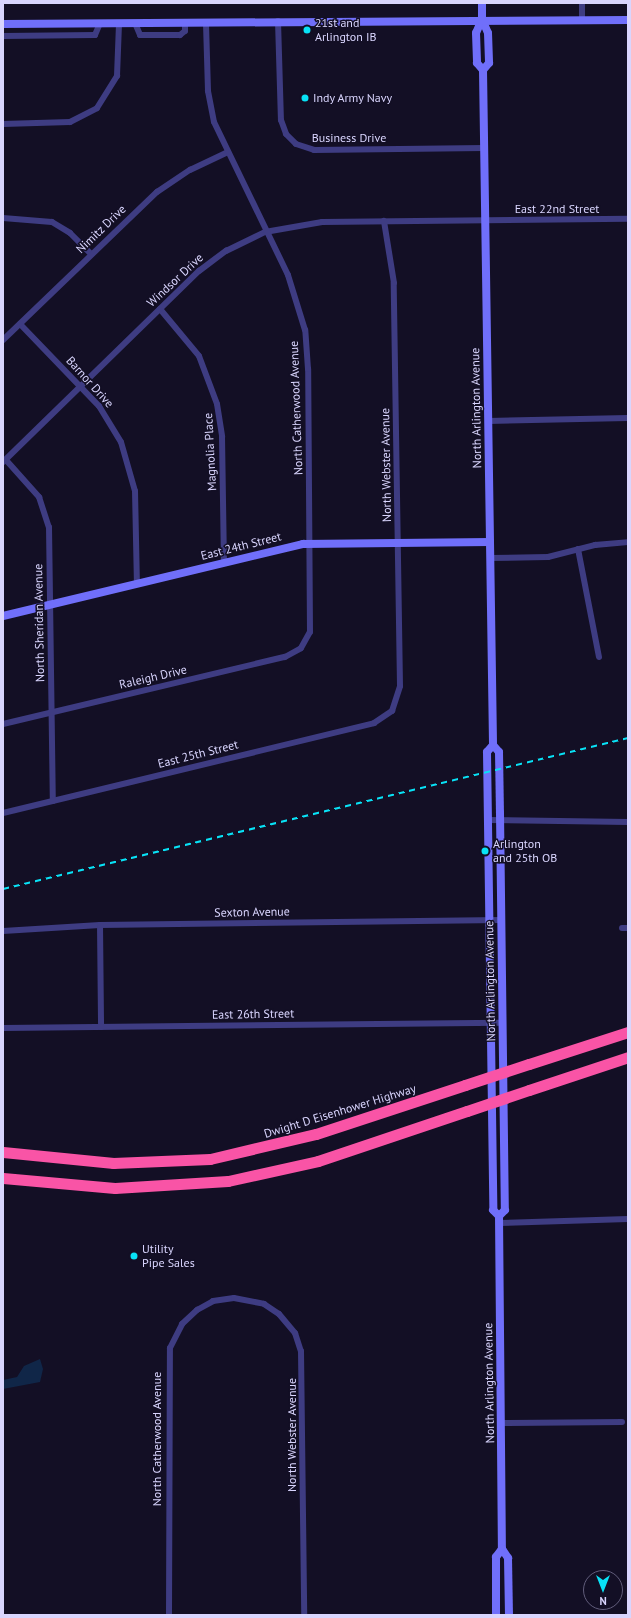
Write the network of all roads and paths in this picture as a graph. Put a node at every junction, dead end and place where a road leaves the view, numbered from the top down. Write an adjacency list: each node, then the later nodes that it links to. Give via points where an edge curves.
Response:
1 (482, 3): 3 (main road, North Arlington Avenue)
2 (582, 3): 4 (street)
3 (482, 19): 4 (main road); 6 (main road); 14 (main road, North Arlington Avenue, via 488,33 489,63); 14 (main road, North Arlington Avenue, via 476,32 476,63)
4 (582, 20): 5 (main road)
5 (628, 20)
6 (278, 21): 8 (main road); 16 (street, Business Drive, via 281,120 286,134 296,144 314,150)
7 (185, 22): 8 (main road); 11 (main road); 11 (street, via 185,31 180,35 140,35)
8 (206, 22): 17 (street, North Catherwood Avenue, via 210,104)
9 (100, 23): 10 (main road); 12 (main road); 13 (street, via 95,35)
10 (119, 23): 11 (main road); 15 (street, via 117,76 97,108 70,122)
11 (135, 23)
12 (3, 24)
13 (3, 36)
14 (483, 70): 16 (main road, North Arlington Avenue)
15 (3, 124)
16 (484, 148): 20 (main road, North Arlington Avenue)
17 (228, 152): 22 (street, North Catherwood Avenue); 23 (street, Nimitz Drive, via 190,170 157,192)
18 (3, 218): 23 (street, via 52,222 70,233)
19 (628, 219): 20 (street, East 22nd Street)
20 (486, 220): 21 (street, Windsor Drive); 29 (main road, North Arlington Avenue)
21 (384, 221): 22 (street, Windsor Drive, via 312,222); 31 (street, North Webster Avenue, via 394,283)
22 (265, 232): 24 (street, Windsor Drive, via 209,263); 34 (street, North Catherwood Avenue, via 292,283 306,339)
23 (91, 254): 25 (street, Nimitz Drive)
24 (160, 309): 27 (street, Windsor Drive); 37 (street, Magnolia Place, via 199,356 218,404 222,437)
25 (20, 324): 26 (street, Nimitz Drive); 27 (street, Barnor Drive)
26 (3, 340)
27 (81, 386): 30 (street, Windsor Drive); 38 (street, Barnor Drive, via 113,426 132,474)
28 (628, 418): 29 (street)
29 (488, 421): 32 (main road, North Arlington Avenue)
30 (4, 461): 39 (street, North Sheridan Avenue, via 37,494 46,514)
31 (398, 542): 32 (main road, East 24th Street); 34 (main road, East 24th Street); 43 (street, North Webster Avenue, via 400,686)
32 (490, 542): 36 (main road, North Arlington Avenue)
33 (628, 542): 35 (street)
34 (311, 544): 37 (main road, East 24th Street); 41 (street, North Catherwood Avenue, via 312,623)
35 (578, 549): 36 (street, via 548,557); 42 (street)
36 (490, 558): 46 (main road, North Arlington Avenue)
37 (224, 563): 38 (main road, East 24th Street)
38 (137, 584): 39 (main road, East 24th Street)
39 (50, 605): 40 (main road, East 24th Street); 44 (street, North Sheridan Avenue)
40 (3, 616)
41 (304, 645): 44 (street, Raleigh Drive, via 285,657)
42 (599, 658)
43 (394, 708): 47 (street, East 25th Street, via 374,723)
44 (52, 712): 45 (street, Raleigh Drive); 47 (street, North Sheridan Avenue)
45 (3, 724)
46 (493, 745): 49 (main road, North Arlington Avenue, via 487,752); 50 (main road, North Arlington Avenue, via 499,752)
47 (53, 801): 48 (street, East 25th Street)
48 (3, 813)
49 (488, 820): 50 (street); 52 (main road, North Arlington Avenue)
50 (500, 820): 51 (street); 53 (main road, North Arlington Avenue)
51 (628, 822)
52 (489, 920): 53 (street, Sexton Avenue); 54 (street, Sexton Avenue); 56 (main road, North Arlington Avenue)
53 (502, 920): 57 (main road, North Arlington Avenue)
54 (100, 925): 55 (street, Sexton Avenue); 58 (street)
55 (3, 931)
56 (490, 1023): 57 (street, East 26th Street); 58 (street, East 26th Street); 64 (main road, North Arlington Avenue, via 492,1210)
57 (502, 1023): 64 (main road, North Arlington Avenue, via 505,1210)
58 (101, 1027): 59 (street, East 26th Street)
59 (3, 1028)
60 (628, 1032): 62 (highway, Dwight D Eisenhower Highway, bridge, via 316,1134 210,1159 113,1163)
61 (628, 1057): 63 (highway, bridge, via 318,1161 228,1181 115,1188)
62 (3, 1152)
63 (3, 1178)
64 (499, 1219): 65 (street); 68 (main road, North Arlington Avenue)
65 (628, 1219)
66 (230, 1298): 70 (street, North Catherwood Avenue, via 213,1301 190,1315 175,1334 169,1354); 71 (street, North Webster Avenue, via 252,1300 280,1314 295,1333 301,1351)
67 (622, 1422): 68 (street)
68 (501, 1423): 69 (main road, North Arlington Avenue)
69 (502, 1549): 72 (main road, North Arlington Avenue, via 496,1557); 73 (main road, North Arlington Avenue, via 508,1558)
70 (169, 1615)
71 (304, 1615)
72 (496, 1615)
73 (509, 1615)

